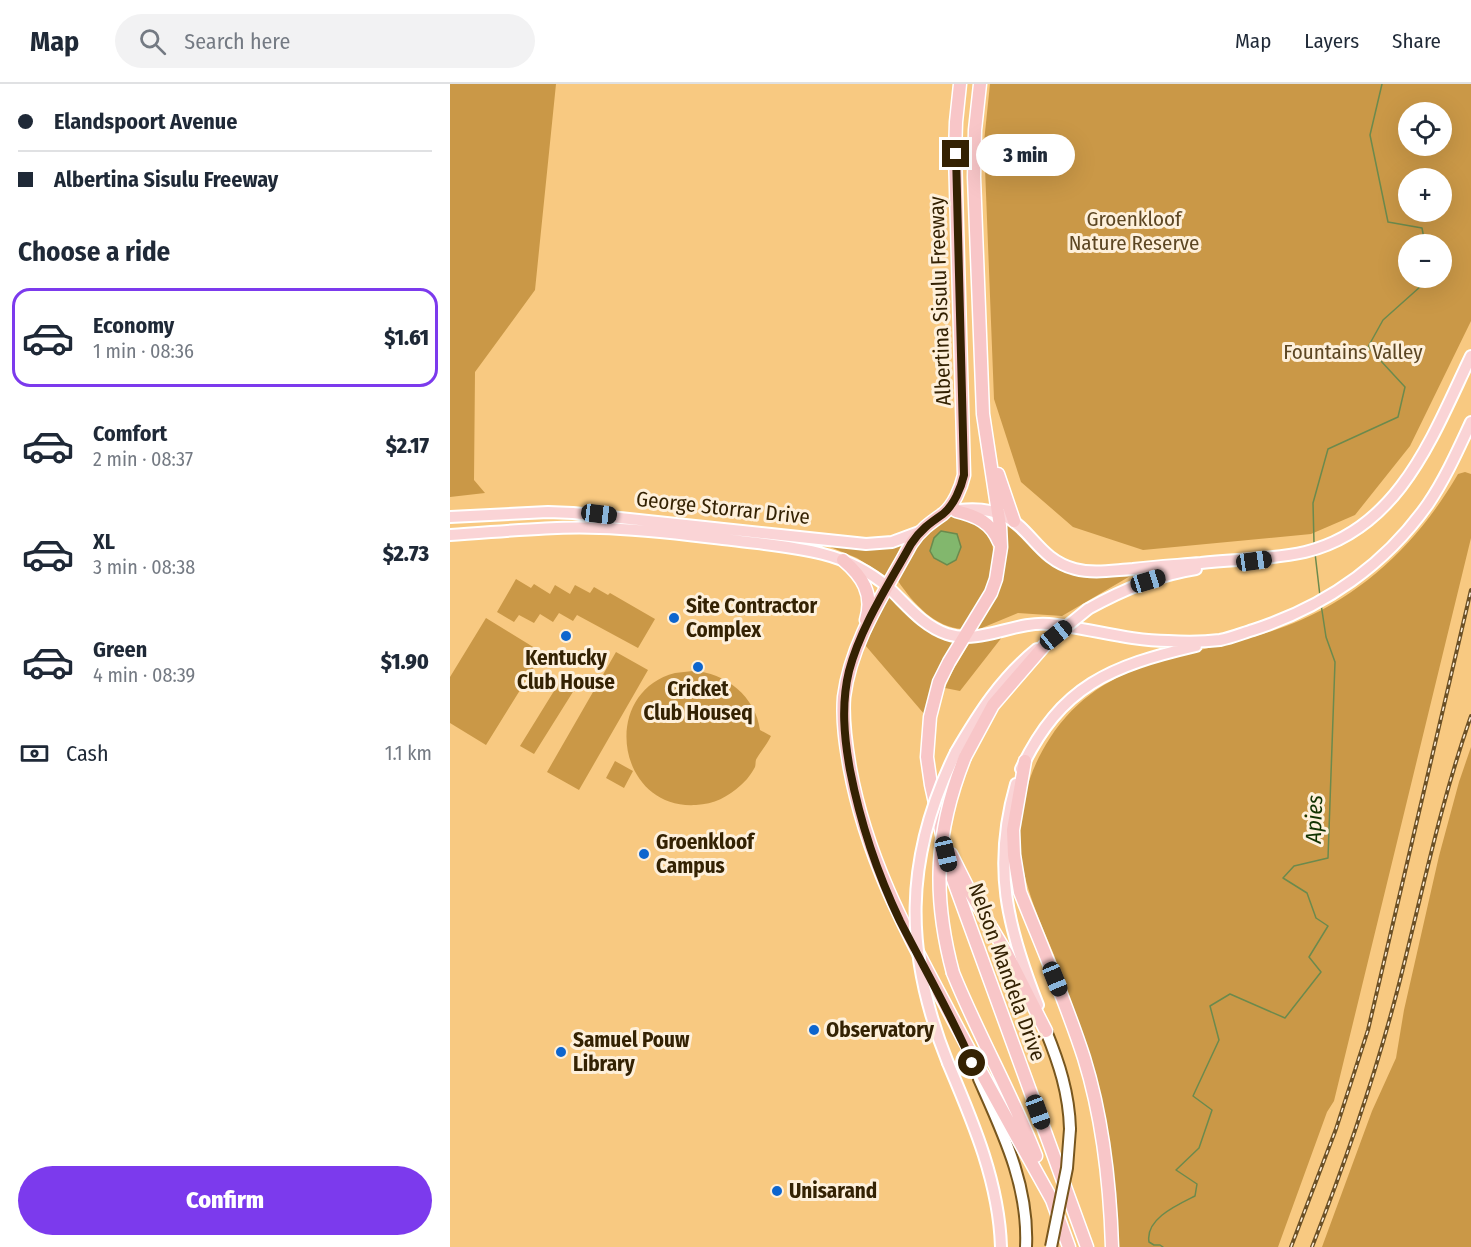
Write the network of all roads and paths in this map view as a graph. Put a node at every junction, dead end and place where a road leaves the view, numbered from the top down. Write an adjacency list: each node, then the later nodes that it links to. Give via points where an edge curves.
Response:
1 (960, 84): 6 (highway, Albertina Sisulu Freeway, via 956,154 964,466)
2 (980, 84): 5 (highway, Albertina Sisulu Freeway, via 974,177)
3 (1471, 356): 14 (main road, via 1407,481 1369,521 1326,546 1293,555)
4 (1471, 422): 19 (main road, via 1441,482 1410,527 1380,558 1333,594 1296,614)
5 (987, 451): 7 (highway, Albertina Sisulu Freeway); 9 (highway)
6 (951, 512): 7 (main road, via 978,509); 10 (highway); 12 (highway, via 973,515 986,523)
7 (998, 513): 9 (main road); 12 (highway, Albertina Sisulu Freeway)
8 (450, 517): 10 (main road, George Storrar Drive, via 573,513 866,544 892,542)
9 (1014, 521): 14 (main road, via 1062,564 1090,572)
10 (919, 532): 15 (highway)
11 (450, 535): 13 (main road, George Storrar Drive, via 623,529 783,547)
12 (1001, 547): 18 (highway, via 991,593)
13 (843, 560): 15 (main road, George Storrar Drive); 16 (highway, via 862,579 868,593)
14 (1234, 562): 17 (main road, bridge, via 1148,581 1088,609)
15 (887, 587): 16 (highway); 18 (main road, via 933,628)
16 (862, 635): 23 (highway, via 844,698 853,786 870,847 899,919)
17 (1053, 637): 20 (highway, via 993,705)
18 (963, 638): 19 (main road, via 1034,624 1150,641); 22 (highway, Nelson Mandela Drive, via 939,682 930,717 927,757)
19 (1223, 639): 21 (main road, via 1143,660 1093,681 1053,717)
20 (961, 754): 25 (highway, bridge, via 940,850 940,906 945,943 953,974); 26 (main road, bridge, via 942,780 919,864 915,898 920,970 936,1032 993,1186)
21 (1025, 761): 24 (main road, via 1006,830 1005,888 1013,936); 31 (highway, via 1013,830 1016,874 1087,1070 1105,1153)
22 (937, 819): 24 (highway, via 970,892); 30 (highway, Nelson Mandela Drive, via 957,893)
23 (955, 1025): 25 (highway); 27 (main road, via 1016,1166 1025,1210)
24 (1046, 1031): 28 (main road, bridge, via 1064,1080 1070,1129)
25 (1052, 1200): 29 (highway)
26 (1001, 1247)
27 (1026, 1247)
28 (1051, 1247)
29 (1069, 1247)
30 (1087, 1247)
31 (1112, 1247)

